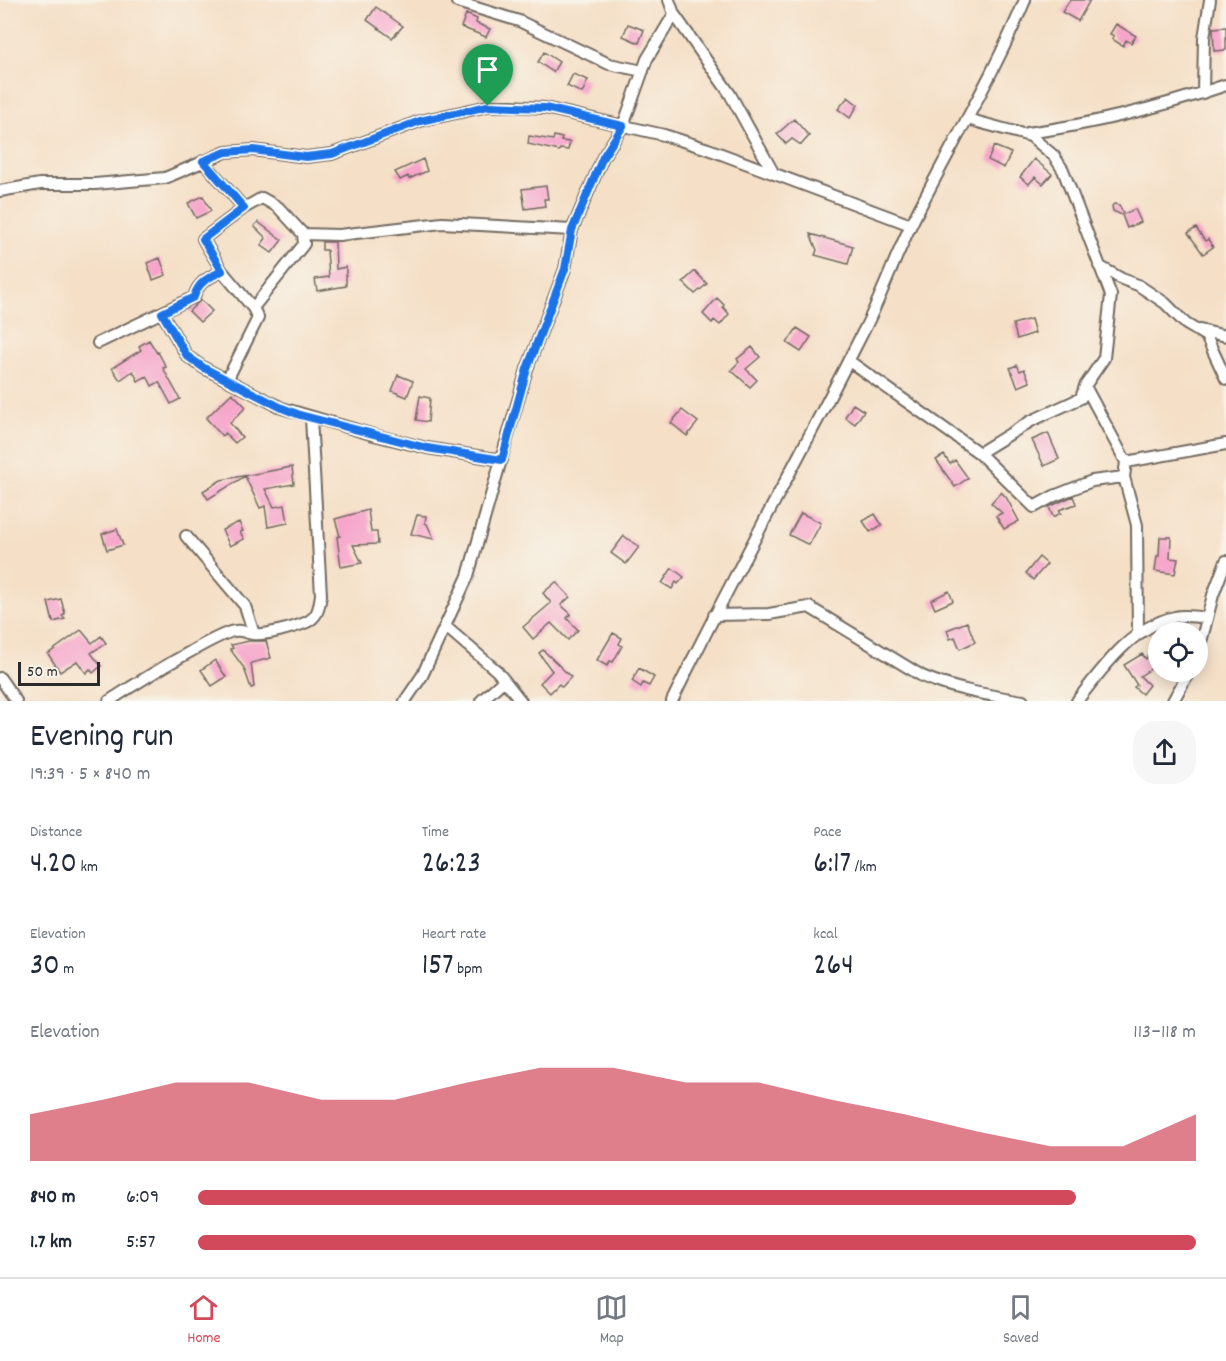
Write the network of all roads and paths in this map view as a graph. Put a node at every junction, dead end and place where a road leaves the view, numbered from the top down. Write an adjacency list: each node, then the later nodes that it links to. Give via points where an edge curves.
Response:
1 (669, 0): 5 (street)
2 (1025, 0): 9 (street)
3 (1210, 0): 8 (street, via 1204,38)
4 (457, 2): 6 (street, via 519,21 609,64)
5 (674, 14): 6 (street); 13 (street, via 730,94)
6 (643, 72): 10 (street)
7 (1226, 86): 8 (street)
8 (1203, 93): 11 (street, via 1079,126)
9 (967, 119): 11 (street, via 1030,136); 16 (street)
10 (623, 126): 12 (street, via 545,108 488,106 420,121 332,154 306,157 253,150 226,152); 13 (street, via 664,135); 17 (street, via 603,157)
11 (1027, 133): 19 (street, via 1054,156 1063,170)
12 (203, 161): 14 (street, via 165,178 40,184); 15 (street)
13 (774, 174): 16 (street)
14 (0, 190)
15 (244, 208): 18 (street, via 262,198 272,202); 20 (street, via 203,239)
16 (911, 225): 26 (street)
17 (572, 230): 18 (street, via 442,223 339,235); 33 (street, via 565,269 527,369)
18 (303, 234): 21 (street, via 304,243)
19 (1099, 266): 23 (street, via 1138,285); 29 (street, via 1111,304 1104,358)
20 (222, 271): 21 (street); 22 (street, via 202,282 194,297)
21 (253, 308): 28 (street, via 258,318 256,324)
22 (162, 313): 25 (street); 28 (street, via 187,356)
23 (1194, 328): 24 (street); 27 (street, via 1206,336)
24 (1226, 336)
25 (98, 343)
26 (849, 361): 32 (street); 38 (street)
27 (1226, 379)
28 (227, 380): 30 (street)
29 (1085, 386): 32 (street, via 1081,398 1031,421); 34 (street)
30 (311, 418): 33 (street, via 427,448); 42 (street, via 319,611 306,622)
31 (1226, 444): 34 (street)
32 (979, 453): 35 (street, via 1034,507 1092,481)
33 (502, 460): 41 (street, via 468,576)
34 (1126, 462): 35 (street)
35 (1124, 477): 43 (street, via 1137,525)
36 (186, 536): 42 (street, via 245,606)
37 (1226, 561): 39 (street)
38 (714, 615): 47 (street, via 770,614 809,607 922,676); 54 (street)
39 (1207, 617): 40 (street); 43 (street, via 1177,616)
40 (1206, 622)
41 (446, 627): 45 (street, via 497,671); 51 (street)
42 (254, 634): 50 (street, via 232,631 206,643)
43 (1138, 635): 56 (street, via 1111,658)
44 (0, 678): 49 (street)
45 (503, 681): 52 (street); 53 (street)
46 (1183, 682): 57 (street)
47 (988, 698): 48 (street)
48 (1003, 699): 55 (street)
49 (16, 701)
50 (109, 701)
51 (405, 701)
52 (481, 701)
53 (521, 701)
54 (672, 701)
55 (1023, 701)
56 (1077, 701)
57 (1173, 701)

